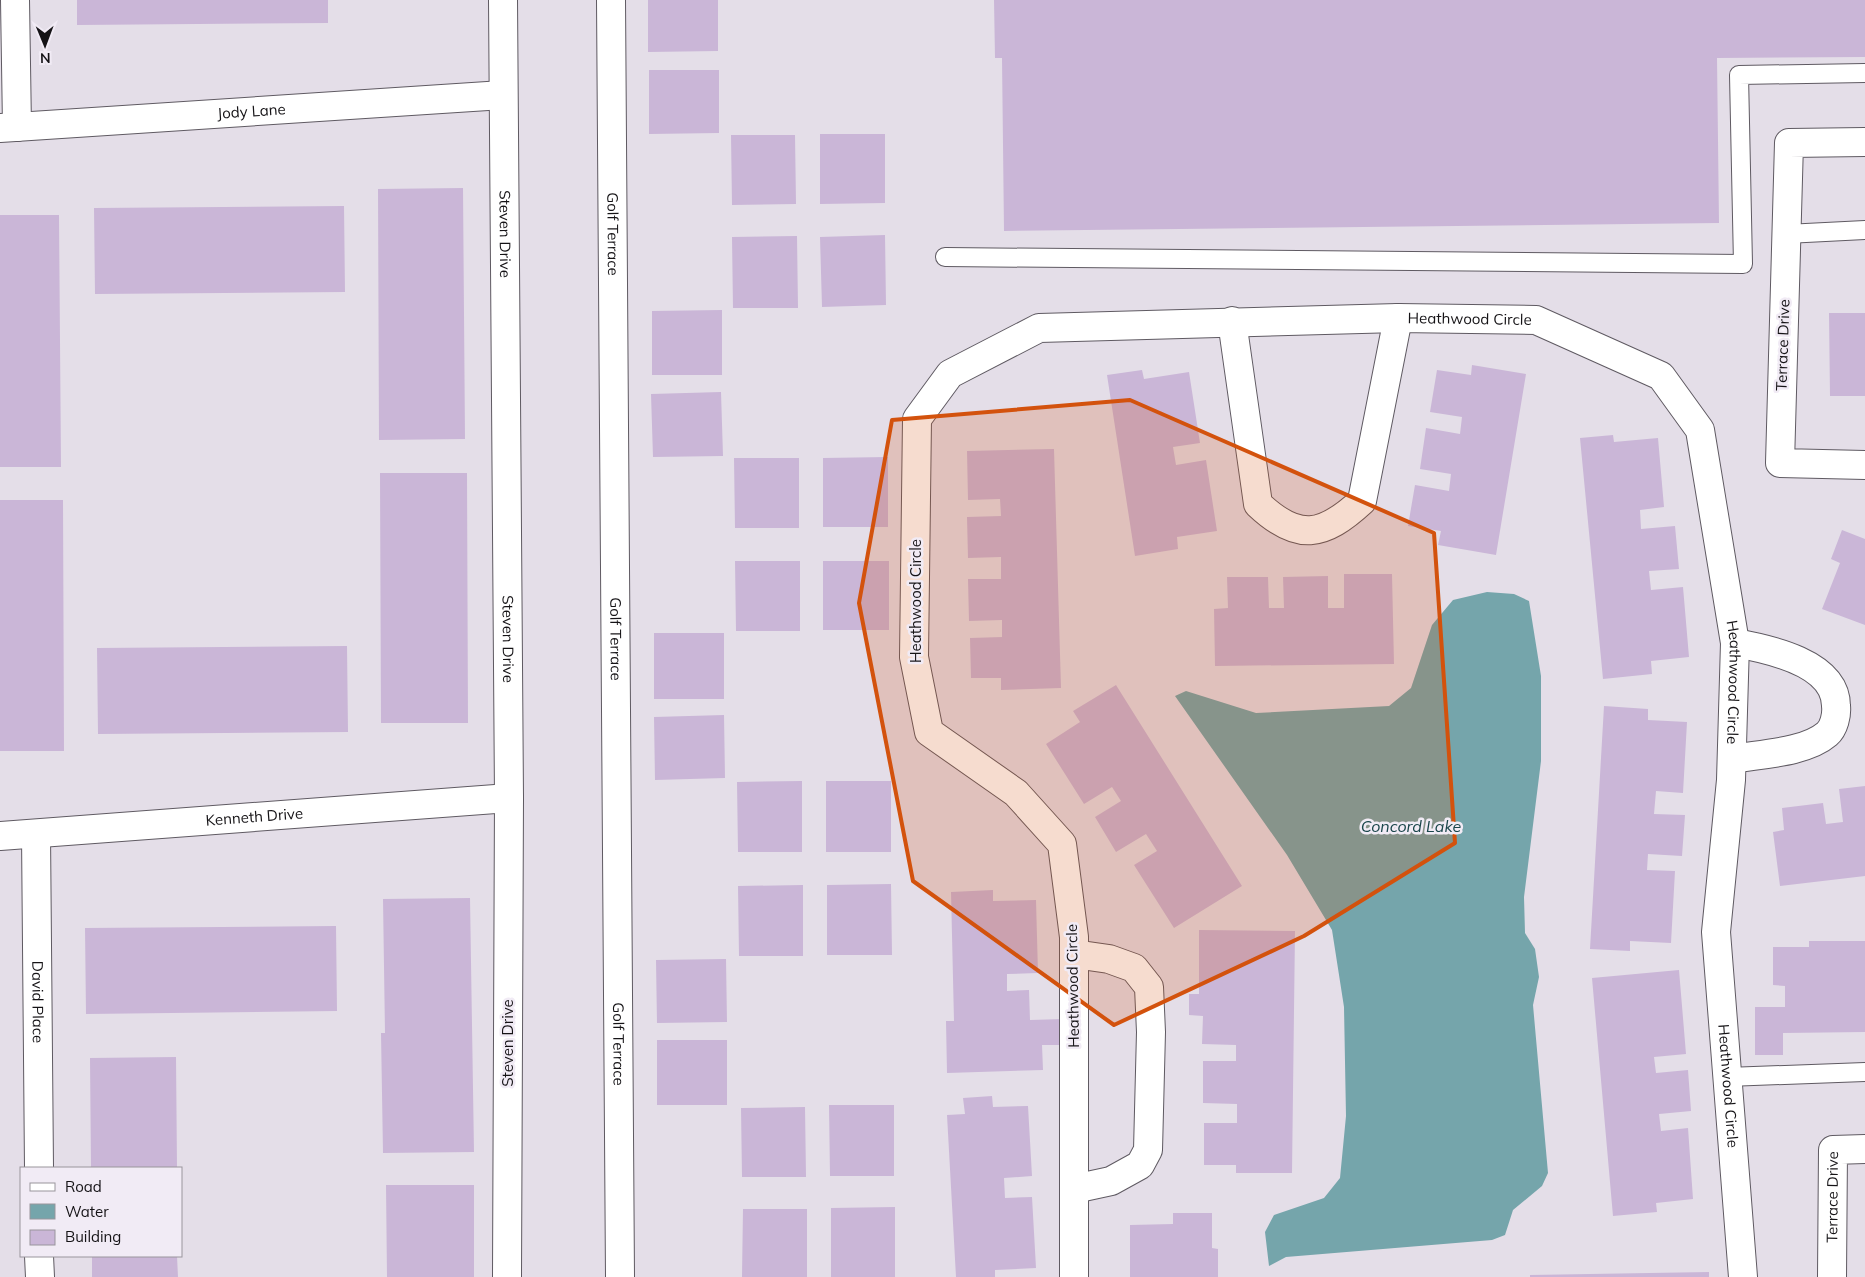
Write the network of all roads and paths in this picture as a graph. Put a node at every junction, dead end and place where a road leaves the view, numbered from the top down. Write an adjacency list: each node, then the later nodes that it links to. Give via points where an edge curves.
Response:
1 (15, 0): 6 (street)
2 (503, 0): 5 (street, Steven Drive)
3 (611, 0): 28 (street, Golf Terrace)
4 (1865, 73): 10 (lane, via 1739,75 1743,264)
5 (503, 95): 6 (street, Jody Lane); 16 (street, Steven Drive)
6 (8, 127)
7 (1865, 142): 9 (street, Terrace Drive, via 1789,143)
8 (1865, 230): 9 (lane)
9 (1786, 234): 13 (street, Terrace Drive, via 1780,463)
10 (945, 258)
11 (1398, 318): 12 (street, Heathwood Circle); 12 (street, Heathwood Circle, via 1362,501 1344,517 1321,528 1302,532 1276,521 1258,504); 14 (street, Heathwood Circle, via 1536,320 1661,376 1700,430)
12 (1232, 321): 19 (street, Heathwood Circle, via 1039,328 950,374 917,419 914,657 929,732 1016,793 1062,844)
13 (1865, 464)
14 (1735, 643): 15 (street, Heathwood Circle); 15 (street, via 1768,648 1820,674 1836,694 1837,716 1828,734 1799,748)
15 (1732, 759): 21 (street, Heathwood Circle, via 1716,932)
16 (509, 798): 17 (street, Kenneth Drive); 27 (street, Steven Drive)
17 (36, 834): 18 (street, Kenneth Drive); 23 (street, David Place)
18 (0, 836)
19 (1074, 954): 24 (street, Heathwood Circle); 24 (street, via 1110,959 1134,968 1149,987 1151,1032 1148,1150 1140,1165 1111,1181)
20 (1865, 1072): 21 (lane)
21 (1727, 1077): 30 (street, Heathwood Circle)
22 (1865, 1149): 31 (street, Terrace Drive, via 1833,1150)
23 (39, 1167)
24 (1074, 1189): 29 (street, Heathwood Circle)
25 (39, 1257): 26 (street)
26 (40, 1277)
27 (507, 1277)
28 (620, 1277)
29 (1074, 1277)
30 (1743, 1277)
31 (1832, 1277)

